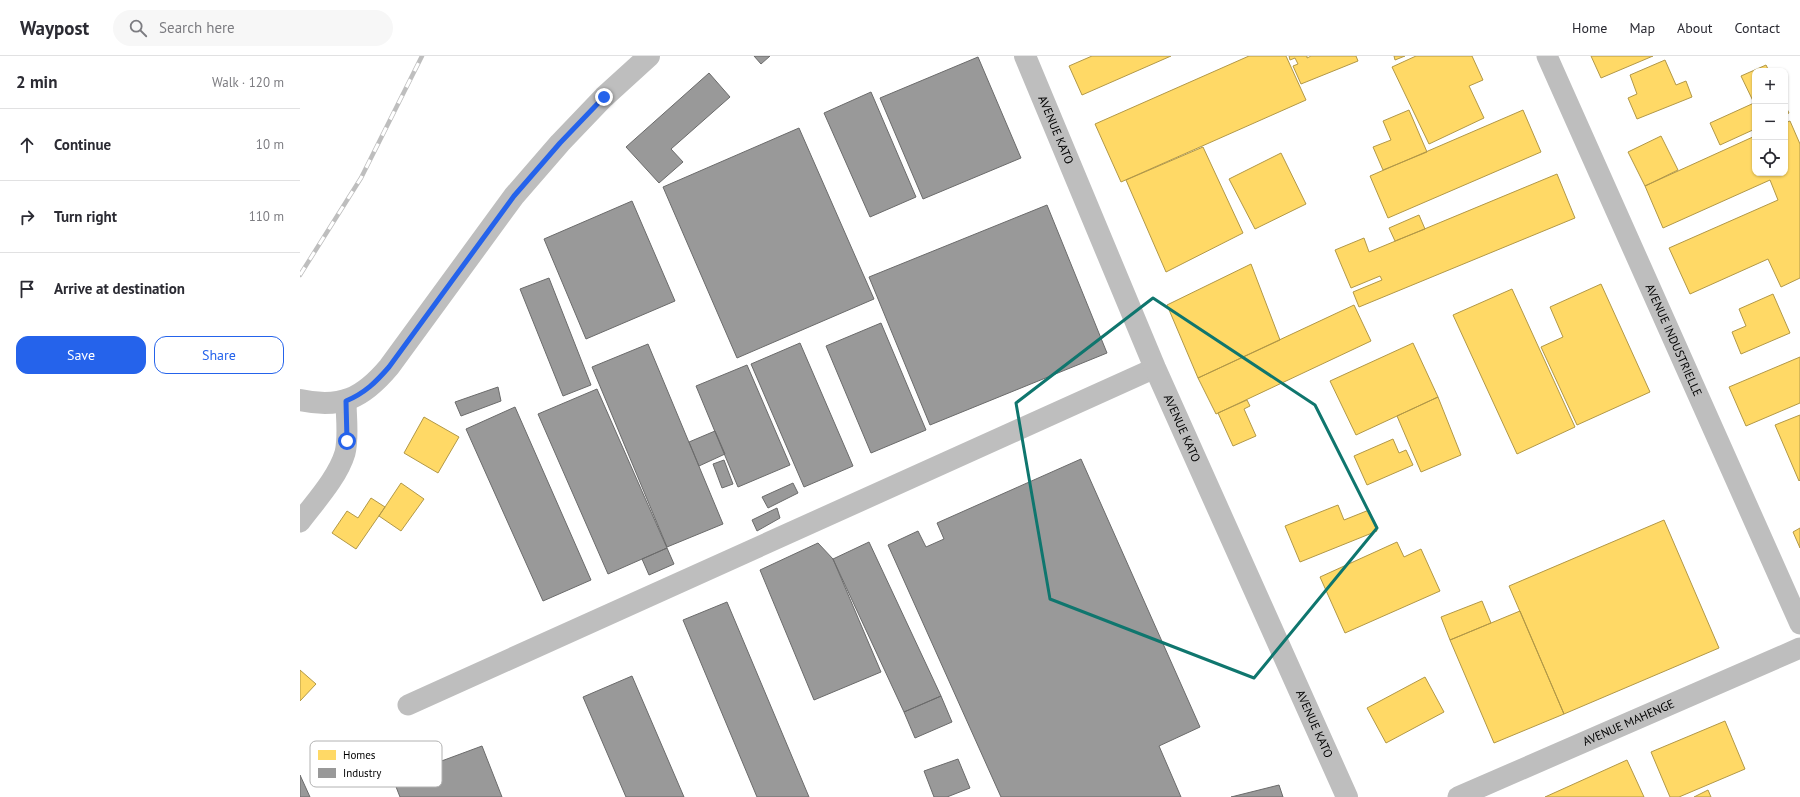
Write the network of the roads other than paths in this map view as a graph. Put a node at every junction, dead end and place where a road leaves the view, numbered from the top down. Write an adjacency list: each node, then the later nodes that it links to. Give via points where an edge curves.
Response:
1 (649, 56): 6 (street, via 604,97 514,196 377,382 359,396)
2 (1024, 56): 4 (street, AVENUE KATO)
3 (1547, 56): 8 (street, AVENUE INDUSTRIELLE)
4 (1155, 368): 10 (street); 11 (street, AVENUE KATO)
5 (300, 400): 6 (street, via 326,403)
6 (346, 401): 7 (street, via 347,441 340,467)
7 (300, 522)
8 (1800, 624)
9 (1800, 648): 12 (street, AVENUE MAHENGE)
10 (408, 705)
11 (1347, 797)
12 (1458, 797)

